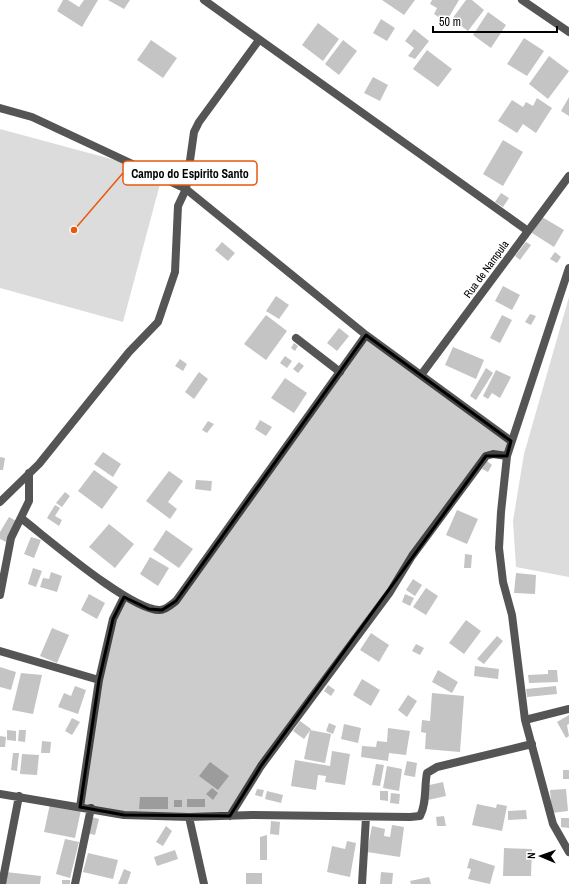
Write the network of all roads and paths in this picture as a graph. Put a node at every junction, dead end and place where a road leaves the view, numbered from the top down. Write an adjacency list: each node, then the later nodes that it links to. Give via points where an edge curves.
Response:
1 (204, 0): 4 (street)
2 (522, 0): 3 (street)
3 (569, 32)
4 (259, 40): 7 (street, via 194,132); 8 (street)
5 (0, 108): 7 (street, via 32,117)
6 (569, 176): 8 (street, Rua de Nampula)
7 (186, 189): 10 (street); 16 (street, via 178,206 175,272 158,322 129,352)
8 (528, 231): 13 (street, Rua de Nampula)
9 (569, 268): 14 (street)
10 (366, 335): 12 (street); 13 (street)
11 (296, 338): 12 (street)
12 (340, 372): 20 (street, via 176,601 162,610 149,609)
13 (421, 375): 14 (street)
14 (511, 441): 15 (street)
15 (506, 456): 24 (street, via 499,548 503,582 512,614); 30 (street, via 486,456 412,556 390,592 261,766)
16 (29, 473): 17 (street); 18 (street, via 29,501)
17 (0, 502)
18 (21, 518): 19 (street, via 11,538); 20 (street)
19 (0, 595)
20 (124, 597): 22 (street, via 113,620)
21 (0, 651): 22 (street)
22 (99, 680): 28 (street)
23 (569, 709): 24 (street)
24 (525, 720): 25 (street)
25 (532, 744): 32 (street, via 437,767 427,773 424,808 420,816); 33 (street, via 553,824)
26 (0, 794): 27 (street)
27 (19, 796): 28 (street); 34 (street)
28 (80, 807): 29 (street)
29 (90, 808): 31 (street, via 124,815); 35 (street)
30 (230, 816): 31 (street); 32 (street)
31 (189, 817): 36 (street)
32 (366, 817): 37 (street)
33 (569, 852)
34 (2, 884)
35 (75, 884)
36 (204, 884)
37 (362, 884)

